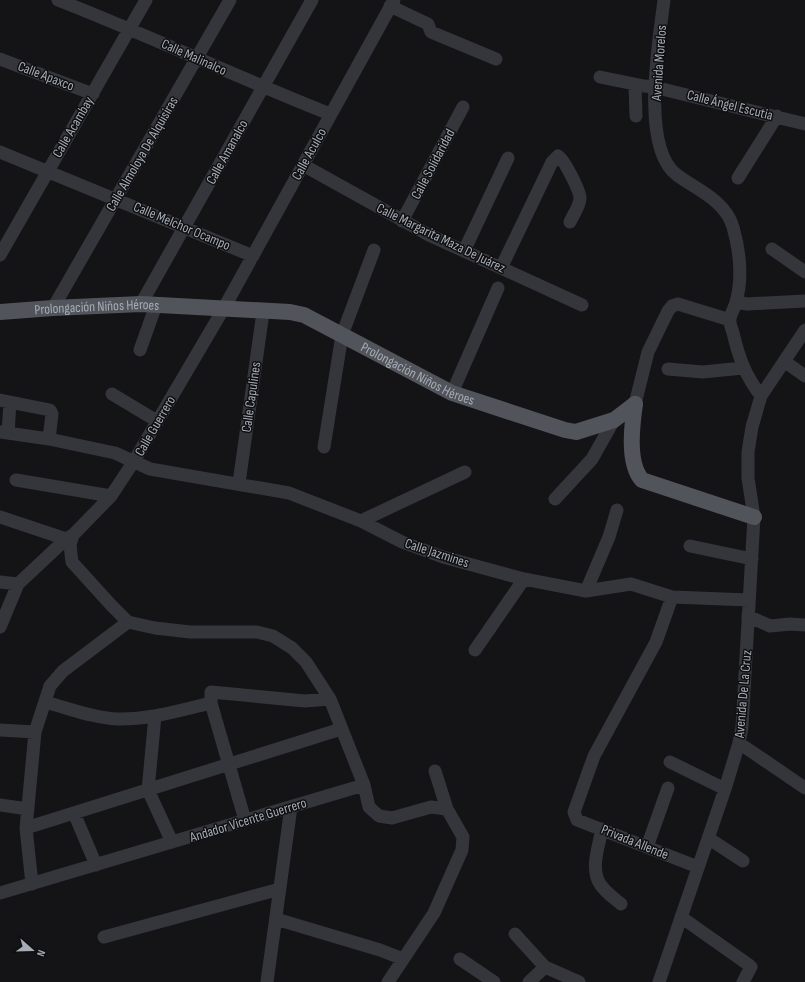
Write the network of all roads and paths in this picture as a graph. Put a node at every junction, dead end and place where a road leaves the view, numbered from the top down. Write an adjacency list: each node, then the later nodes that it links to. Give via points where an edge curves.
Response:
1 (58, 0): 7 (street, Calle Malinalco)
2 (146, 0): 7 (street, Calle Acambay)
3 (230, 0): 8 (street, Calle Almoloya De Alquisiras)
4 (312, 0): 14 (street, Calle Amanalco)
5 (664, 0): 13 (street, Avenida Morelos)
6 (392, 3): 9 (street, via 428,24 431,32); 17 (street, Calle Aculco)
7 (130, 28): 8 (street, Calle Malinalco); 15 (street, Calle Acambay)
8 (196, 58): 14 (street, Calle Malinalco); 26 (street, Calle Almoloya De Alquisiras)
9 (496, 58)
10 (0, 59): 15 (street, Calle Apaxco)
11 (600, 77): 12 (street, Calle Ángel Escutia)
12 (636, 85): 13 (street, Calle Ángel Escutia); 18 (street)
13 (654, 87): 19 (street, Calle Ángel Escutia); 40 (street, Avenida Morelos, via 658,138 662,155 669,168 712,198 725,211 732,225 741,274)
14 (263, 88): 17 (street, Calle Malinalco); 29 (street, Calle Amanalco)
15 (93, 94): 24 (street, Calle Acambay)
16 (463, 107): 27 (street, Calle Solidaridad)
17 (330, 114): 23 (street, Calle Aculco)
18 (636, 116)
19 (777, 116): 20 (street, Calle Ángel Escutia); 25 (street)
20 (805, 124)
21 (0, 152): 24 (street, Calle Melchor Ocampo)
22 (508, 158): 33 (street)
23 (303, 165): 27 (street, Calle Margarita Maza De Juárez); 35 (street, Calle Aculco)
24 (48, 171): 26 (street, Calle Melchor Ocampo); 30 (street, Calle Acambay)
25 (738, 178)
26 (116, 199): 29 (street, Calle Melchor Ocampo); 43 (street, Calle Almoloya De Alquisiras)
27 (402, 221): 33 (street, Calle Margarita Maza De Juárez)
28 (570, 222): 36 (street, via 579,202 579,193 564,161 558,156 552,162)
29 (185, 227): 35 (street, Calle Melchor Ocampo); 41 (street, Calle Amanalco)
30 (6, 233): 34 (street, Calle Acambay)
31 (772, 249): 37 (street)
32 (374, 250): 49 (street)
33 (464, 251): 36 (street, Calle Margarita Maza De Juárez)
34 (0, 255)
35 (253, 256): 44 (street, Calle Aculco)
36 (501, 268): 42 (street, Calle Margarita Maza De Juárez)
37 (805, 272)
38 (498, 288): 55 (street)
39 (805, 301): 40 (street)
40 (736, 302): 47 (street, Avenida Morelos)
41 (149, 305): 43 (main road, Prolongación Niños Héroes); 44 (main road, Prolongación Niños Héroes); 50 (street, Calle Amanalco)
42 (582, 305)
43 (53, 308): 45 (main road, Prolongación Niños Héroes)
44 (224, 308): 46 (main road, Prolongación Niños Héroes); 61 (street, Calle Guerrero)
45 (0, 312)
46 (263, 312): 49 (main road, Prolongación Niños Héroes, via 304,315); 68 (street, Calle Capulines)
47 (730, 320): 52 (street); 59 (street, via 678,304 672,306 648,352)
48 (805, 330): 51 (street, Avenida De La Cruz)
49 (342, 335): 55 (main road, Prolongación Niños Héroes); 64 (street)
50 (140, 350)
51 (784, 361): 54 (street); 57 (street, Avenida De La Cruz)
52 (743, 368): 53 (street, via 703,372); 57 (street)
53 (668, 369)
54 (805, 376)
55 (452, 393): 60 (main road, Prolongación Niños Héroes, via 576,432)
56 (112, 394): 61 (street)
57 (761, 396): 73 (street, Avenida De La Cruz, via 748,452 748,478)
58 (5, 401): 62 (street); 63 (street, via 50,410 52,414)
59 (635, 404): 60 (main road, Prolongación Niños Héroes); 73 (main road, via 633,449 635,468 642,480)
60 (614, 420): 70 (street, via 592,459)
61 (158, 421): 65 (street, Calle Guerrero)
62 (4, 433): 63 (street, Calle Jazmines)
63 (49, 439): 65 (street, Calle Jazmines, via 115,453)
64 (324, 447)
65 (134, 461): 68 (street, Calle Jazmines, via 150,469); 69 (street, Calle Guerrero)
66 (465, 472): 74 (street)
67 (16, 480): 69 (street)
68 (239, 483): 74 (street, Calle Jazmines, via 289,493)
69 (111, 496): 75 (street, Calle Guerrero)
70 (555, 499)
71 (617, 510): 81 (street)
72 (0, 517): 75 (street)
73 (754, 517): 77 (street, Avenida De La Cruz)
74 (361, 521): 78 (street, Calle Jazmines, via 402,542 442,557)
75 (70, 537): 80 (street, Calle Guerrero); 85 (street, via 72,562)
76 (690, 546): 77 (street)
77 (752, 559): 83 (street, Avenida De La Cruz)
78 (524, 579): 81 (street, Calle Jazmines); 88 (street)
79 (0, 582): 80 (street)
80 (18, 584): 87 (street)
81 (586, 591): 82 (street, Calle Jazmines, via 631,584)
82 (672, 597): 83 (street, Calle Jazmines); 112 (street, Privada Allende, via 656,642 594,756 574,812 577,820)
83 (749, 600): 84 (street, Avenida De La Cruz)
84 (748, 616): 86 (street, via 770,626); 96 (street, Avenida De La Cruz)
85 (128, 622): 90 (street, via 190,632 257,632 273,636 292,648 306,662); 91 (street, via 63,671 50,686)
86 (805, 625)
87 (0, 626)
88 (475, 650)
89 (211, 698): 90 (street, via 305,701); 92 (street); 98 (street)
90 (330, 699): 93 (street)
91 (45, 702): 92 (street, via 117,719); 95 (street)
92 (155, 716): 104 (street)
93 (341, 729): 98 (street); 100 (street)
94 (0, 730): 95 (street)
95 (35, 732): 107 (street)
96 (739, 743): 102 (street); 103 (street, Avenida De La Cruz)
97 (670, 762): 103 (street)
98 (229, 765): 104 (street); 110 (street)
99 (435, 771): 108 (street)
100 (364, 786): 106 (street, Andador Vicente Guerrero); 108 (street, via 369,807 385,818 431,807)
101 (668, 788): 115 (street)
102 (805, 788)
103 (725, 789): 113 (street, Avenida De La Cruz)
104 (148, 790): 109 (street); 114 (street)
105 (0, 805): 107 (street)
106 (291, 807): 110 (street, Andador Vicente Guerrero); 120 (street)
107 (28, 809): 111 (street)
108 (447, 809): 127 (street, via 462,837 462,850 434,913)
109 (74, 813): 111 (street); 117 (street)
110 (245, 820): 114 (street, Andador Vicente Guerrero)
111 (26, 828): 119 (street)
112 (602, 828): 115 (street, Privada Allende); 122 (street, via 596,856 596,872 600,884)
113 (708, 838): 116 (street); 118 (street, Avenida De La Cruz)
114 (172, 842): 117 (street, Andador Vicente Guerrero)
115 (647, 847): 118 (street, Privada Allende)
116 (742, 861)
117 (96, 865): 119 (street, Andador Vicente Guerrero)
118 (698, 867): 123 (street, Avenida De La Cruz)
119 (32, 884): 121 (street, Andador Vicente Guerrero)
120 (280, 889): 124 (street); 126 (street)
121 (4, 891)
122 (621, 904)
123 (681, 917): 135 (street, Avenida De La Cruz); 136 (street, via 749,965 750,971)
124 (276, 919): 127 (street); 130 (street)
125 (515, 934): 129 (street)
126 (104, 937)
127 (403, 959): 131 (street)
128 (460, 959): 132 (street)
129 (545, 967): 133 (street); 134 (street)
130 (266, 982)
131 (388, 982)
132 (494, 982)
133 (529, 982)
134 (579, 982)
135 (659, 982)
136 (743, 982)

